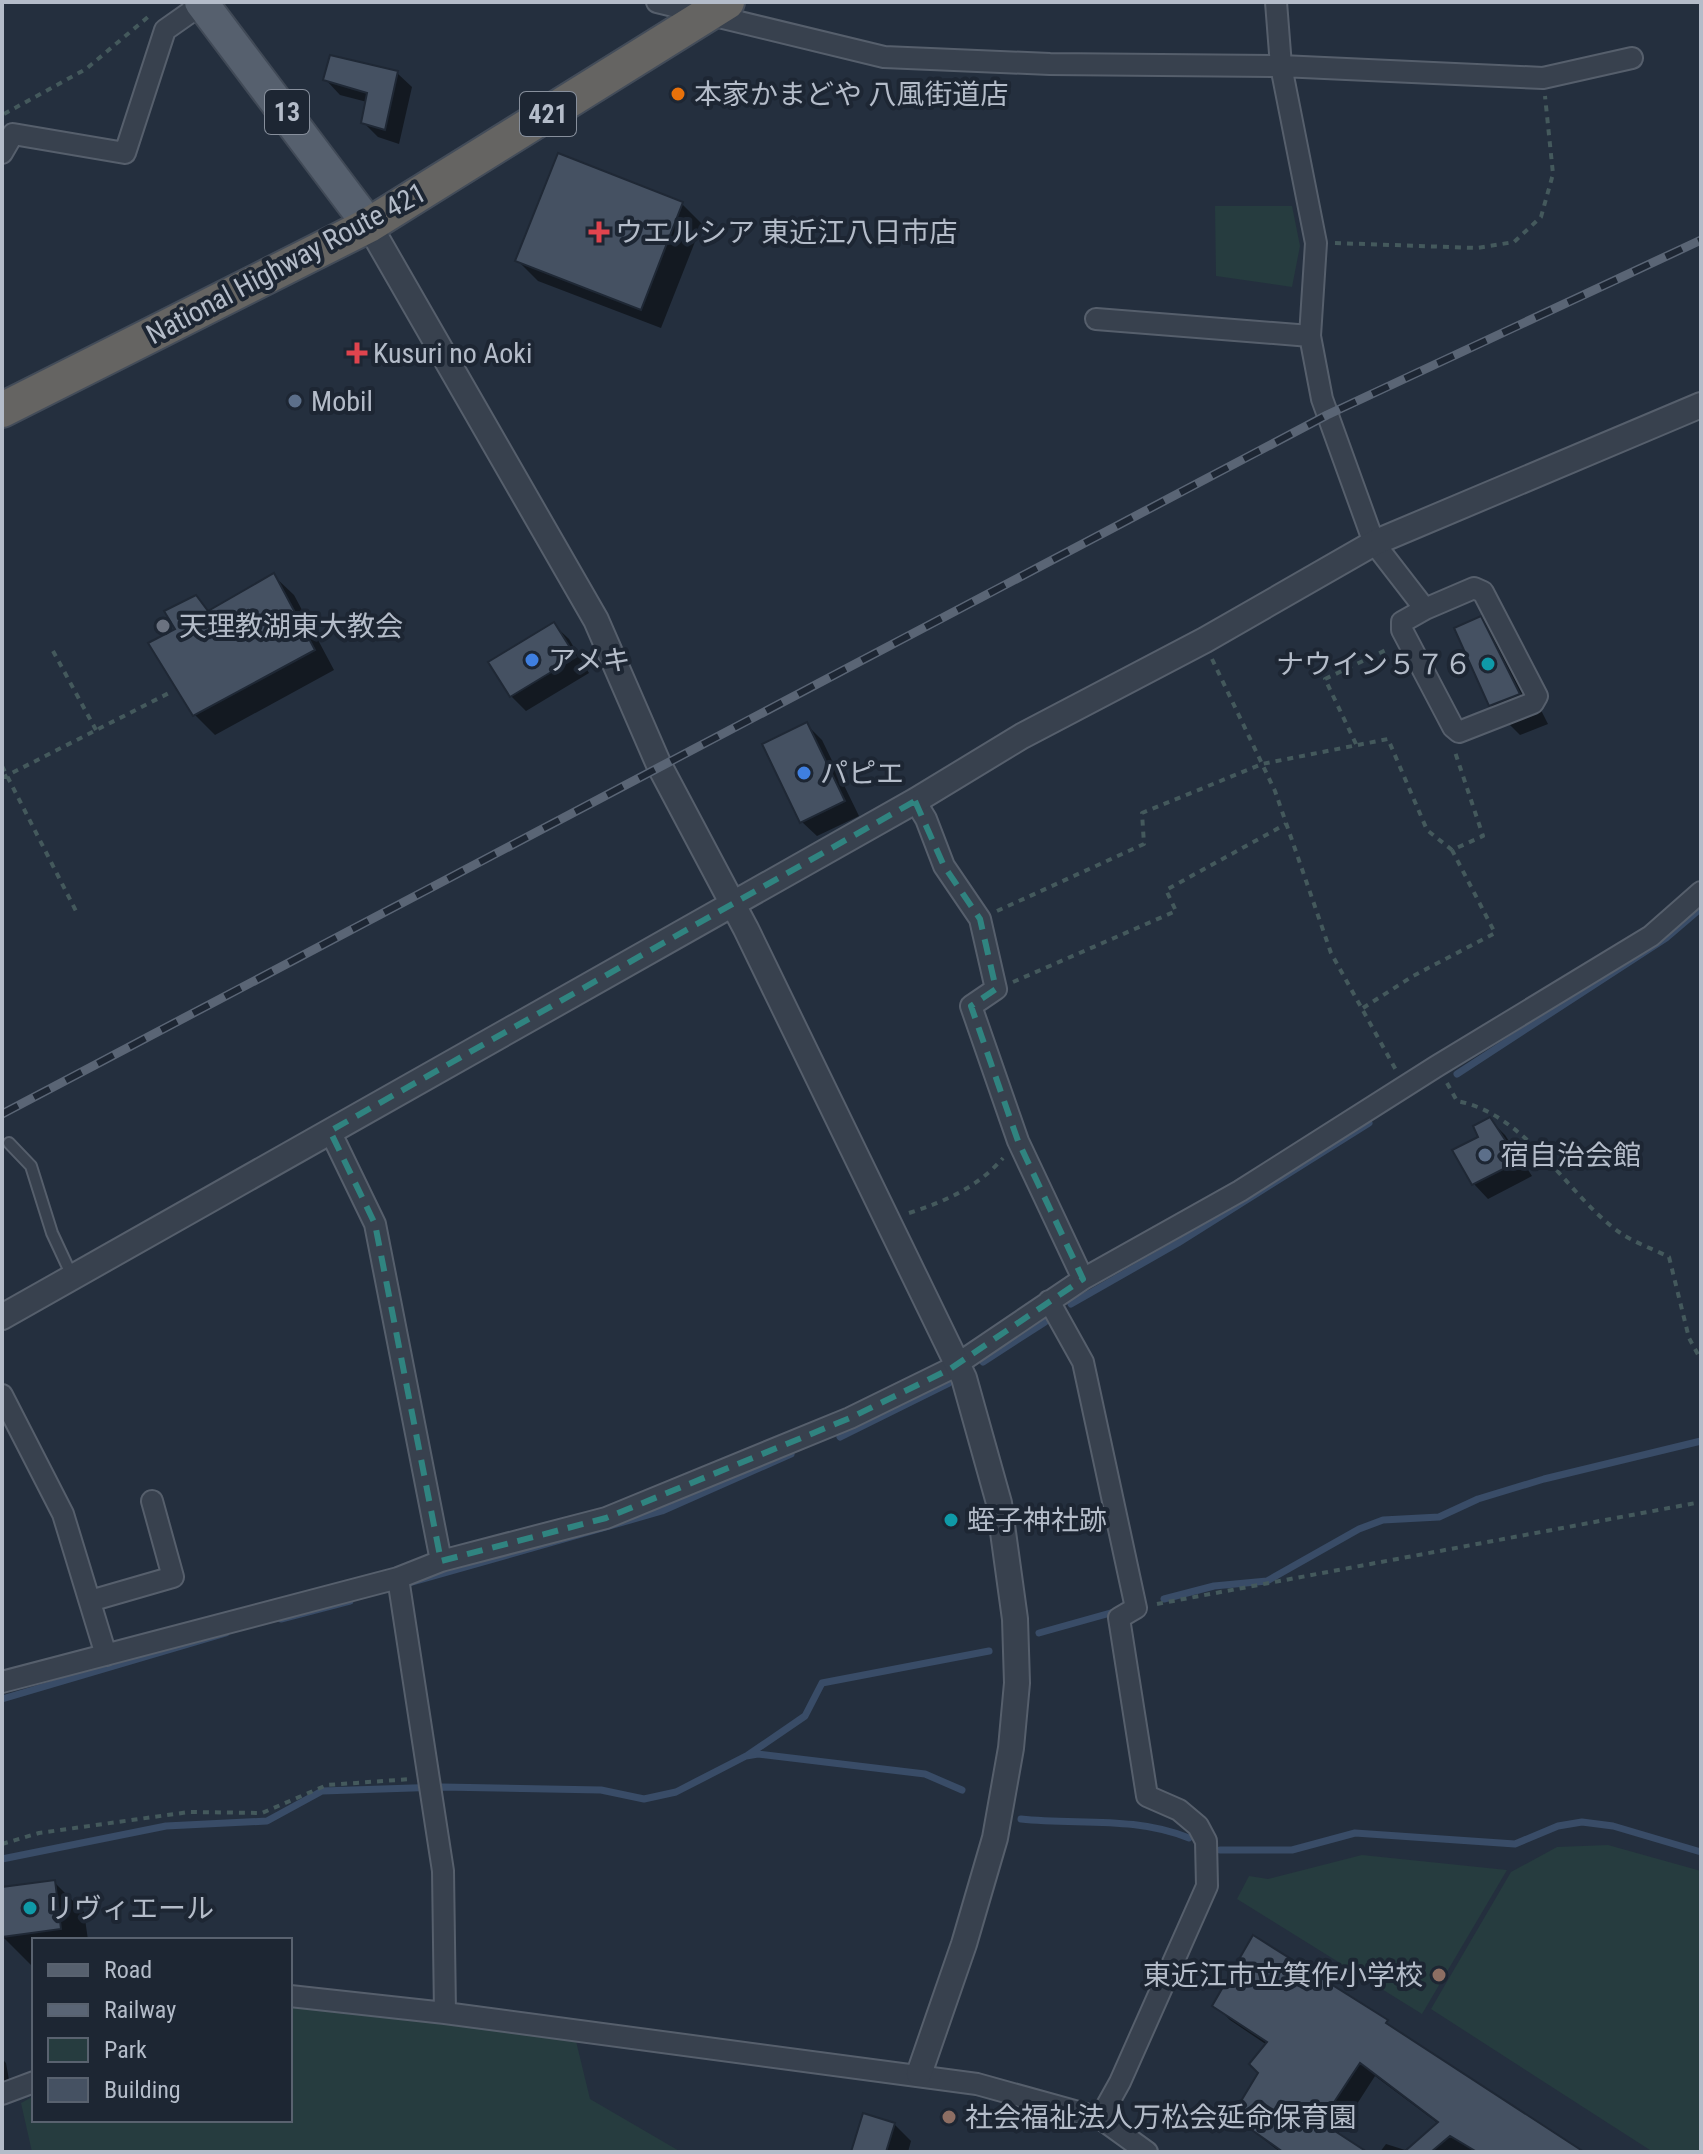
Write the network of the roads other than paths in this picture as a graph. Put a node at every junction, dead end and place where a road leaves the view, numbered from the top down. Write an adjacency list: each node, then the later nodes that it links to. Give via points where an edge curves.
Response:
1 (657, 2): 4 (street)
2 (1276, 2): 6 (street)
3 (201, 3): 7 (street, via 165,30 125,153 13,134); 8 (main road, 13)
4 (718, 8): 6 (street, via 884,57); 8 (highway, National Highway Route 421 / 421)
5 (1632, 58): 6 (street, via 1543,78)
6 (1281, 66): 10 (street, via 1316,243)
7 (2, 153)
8 (369, 225): 12 (highway, National Highway Route 421 / 421); 17 (street, via 596,620 659,765)
9 (1096, 319): 10 (street)
10 (1310, 336): 13 (street, via 1327,415)
11 (1701, 405): 13 (street)
12 (2, 410)
13 (1374, 543): 14 (street); 15 (street, via 1022,736)
14 (1425, 609): 14 (street, via 1474,588 1483,592 1537,696 1533,703 1459,732 1453,727 1402,622)
15 (915, 801): 17 (street); 21 (street, via 944,866 980,919 996,989 971,1006 1018,1141)
16 (1701, 892): 21 (street, via 1651,936 1240,1191)
17 (733, 903): 18 (street); 24 (street)
18 (330, 1131): 20 (street); 27 (street, via 375,1224)
19 (9, 1143): 20 (lane, via 31,1166)
20 (72, 1276): 23 (street)
21 (1083, 1279): 22 (street)
22 (1049, 1301): 24 (street); 37 (street, via 1083,1362 1136,1608 1119,1618 1147,1796 1179,1810 1206,1841 1207,1886)
23 (2, 1317)
24 (959, 1363): 27 (street, via 850,1418 606,1518); 34 (street, via 999,1503 1015,1619 1017,1683 995,1838)
25 (2, 1395): 29 (street, via 63,1514)
26 (152, 1501): 29 (street, via 173,1577)
27 (441, 1561): 28 (street)
28 (398, 1578): 30 (street); 33 (street, via 443,1871)
29 (90, 1601): 30 (street)
30 (106, 1655): 31 (street)
31 (2, 1682)
32 (292, 1996): 33 (street)
33 (445, 2013): 34 (street)
34 (919, 2074): 37 (street)
35 (32, 2083): 36 (street)
36 (2, 2094)
37 (1100, 2118): 38 (street)
38 (1147, 2152)

